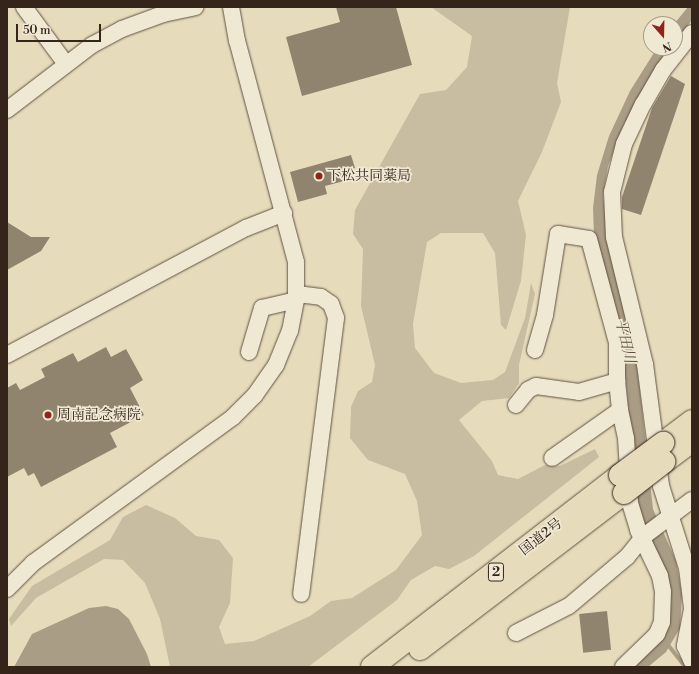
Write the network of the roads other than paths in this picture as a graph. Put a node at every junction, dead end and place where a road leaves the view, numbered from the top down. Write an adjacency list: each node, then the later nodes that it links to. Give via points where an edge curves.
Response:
1 (24, 7): 5 (street)
2 (195, 7): 5 (street, via 163,14 122,29)
3 (231, 7): 7 (street, via 237,41)
4 (692, 34): 8 (street, via 663,70 624,144 612,192)
5 (66, 64): 6 (street)
6 (7, 110)
7 (284, 212): 10 (street, via 296,262); 13 (street, via 246,228)
8 (613, 237): 9 (street); 23 (street, via 645,364)
9 (594, 243): 11 (street, via 589,239 558,234 545,315); 14 (street, via 617,343)
10 (296, 297): 12 (street, via 262,308); 25 (street, via 290,331 276,366 255,396 233,417 33,563); 26 (street, via 321,297 331,304 336,318)
11 (535, 350)
12 (249, 352)
13 (7, 355)
14 (616, 381): 15 (street, via 579,392 536,386 528,390); 16 (street)
15 (516, 404)
16 (620, 410): 20 (street); 24 (street, via 626,438 630,503)
17 (692, 421): 19 (highway, 国道2号 / 2)
18 (692, 441): 19 (highway, 国道2号 / 2)
19 (663, 452): 21 (highway, 国道2号 / 2, bridge)
20 (552, 458)
21 (622, 484): 30 (highway, 国道2号 / 2); 31 (highway, 国道2号 / 2)
22 (692, 500): 23 (street)
23 (666, 518): 24 (street); 27 (street, via 687,568)
24 (642, 538): 28 (street, via 612,571 569,606); 32 (street, via 660,576 663,592 662,622 657,634)
25 (7, 589)
26 (301, 594)
27 (692, 608): 29 (street, via 685,646)
28 (516, 633)
29 (692, 662)
30 (372, 667)
31 (395, 667)
32 (623, 667)

